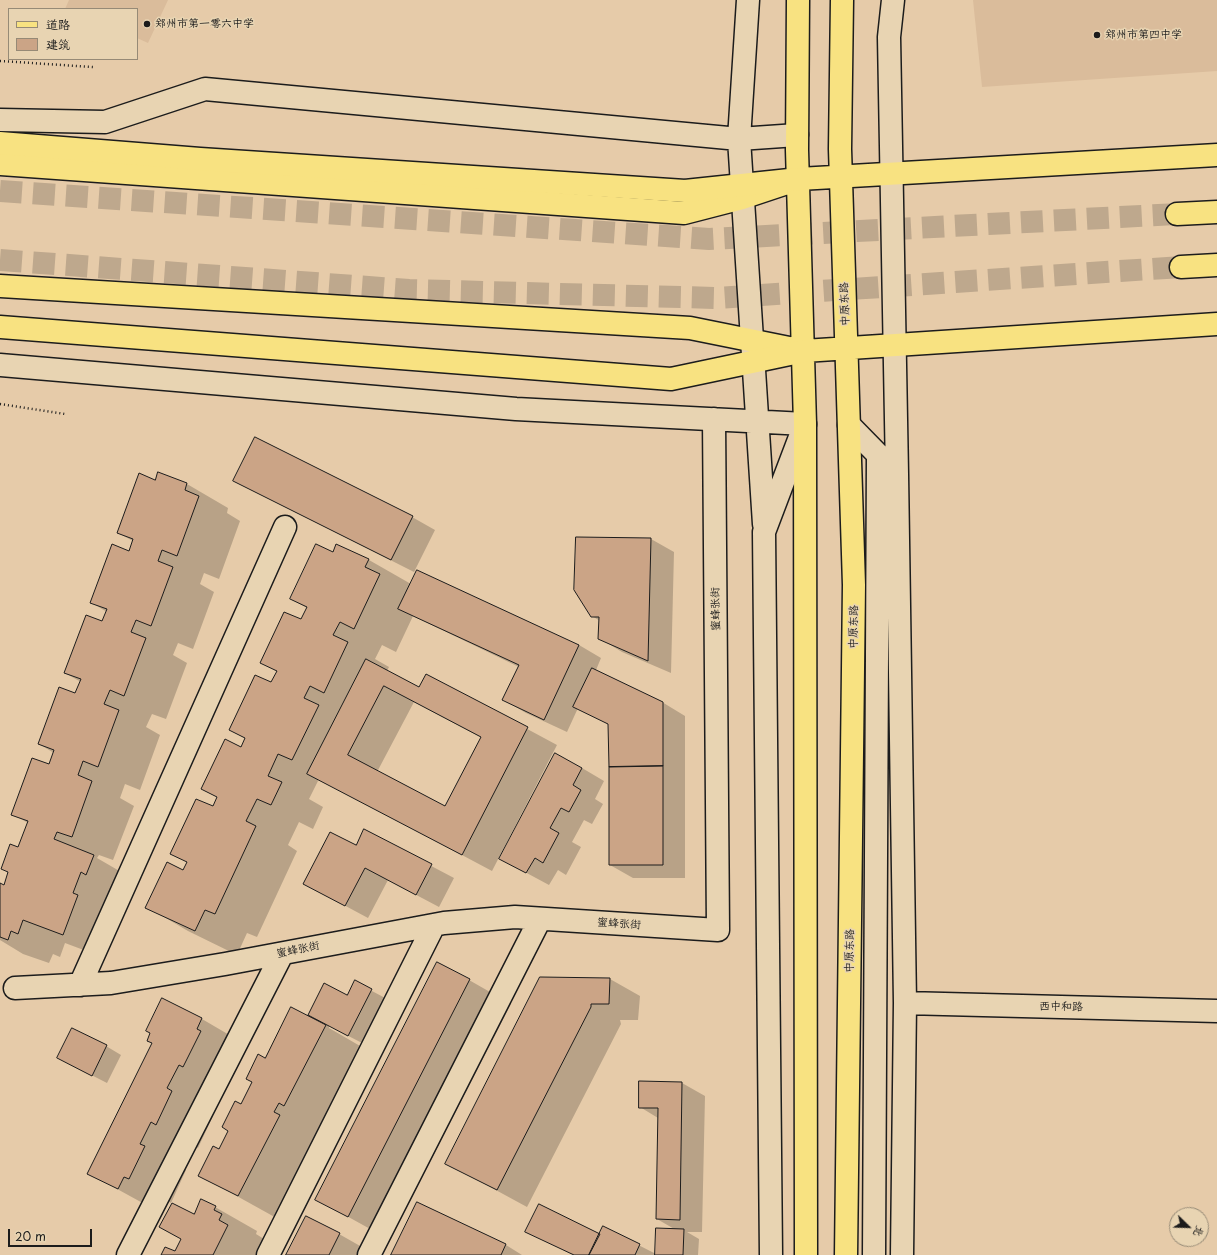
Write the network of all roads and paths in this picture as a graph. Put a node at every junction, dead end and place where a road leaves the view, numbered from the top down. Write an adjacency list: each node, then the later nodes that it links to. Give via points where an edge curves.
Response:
1 (748, 0): 9 (street)
2 (798, 0): 8 (main road)
3 (842, 0): 14 (main road, 中原东路)
4 (893, 0): 13 (street, via 889,37)
5 (0, 61): 6 (path)
6 (94, 67)
7 (0, 120): 9 (street, via 105,122 205,89)
8 (797, 135): 9 (street); 15 (main road)
9 (739, 140): 16 (street)
10 (0, 143): 16 (main road, via 684,191)
11 (1217, 155): 13 (main road)
12 (0, 164): 16 (main road, via 684,213)
13 (892, 174): 14 (main road); 25 (street)
14 (841, 177): 15 (main road); 26 (main road, 中原东路)
15 (799, 180): 16 (main road); 27 (main road)
16 (742, 192): 24 (street)
17 (1217, 212): 18 (main road)
18 (1177, 214)
19 (1217, 265): 20 (main road)
20 (1181, 267)
21 (0, 286): 24 (main road, via 690,328)
22 (1217, 324): 25 (main road)
23 (0, 327): 28 (main road, via 671,379)
24 (751, 339): 27 (main road); 28 (street)
25 (895, 346): 26 (main road); 37 (street)
26 (847, 349): 27 (main road); 35 (main road, 中原东路)
27 (804, 351): 28 (main road); 34 (main road)
28 (753, 362): 33 (street)
29 (0, 365): 32 (street, via 516,409)
30 (0, 404): 31 (path)
31 (65, 414)
32 (714, 419): 33 (street); 40 (street, 蜜蜂张街, via 718,930)
33 (757, 422): 34 (street); 39 (street)
34 (805, 424): 39 (street); 51 (main road)
35 (849, 425): 36 (street); 52 (main road, 中原东路, via 854,585)
36 (878, 455): 37 (street); 53 (street)
37 (897, 474): 45 (street)
38 (285, 527): 43 (street)
39 (764, 532): 50 (street)
40 (540, 919): 41 (street, 蜜蜂张街, via 515,917); 49 (street)
41 (434, 925): 42 (street, 蜜蜂张街); 48 (street)
42 (282, 954): 43 (street, 蜜蜂张街, via 111,983); 47 (street)
43 (80, 985): 44 (street, 蜜蜂张街)
44 (15, 988)
45 (904, 1003): 46 (street, 西中和路); 54 (street)
46 (1217, 1011)
47 (128, 1255)
48 (268, 1255)
49 (369, 1255)
50 (771, 1255)
51 (806, 1255)
52 (846, 1255)
53 (874, 1255)
54 (902, 1255)

